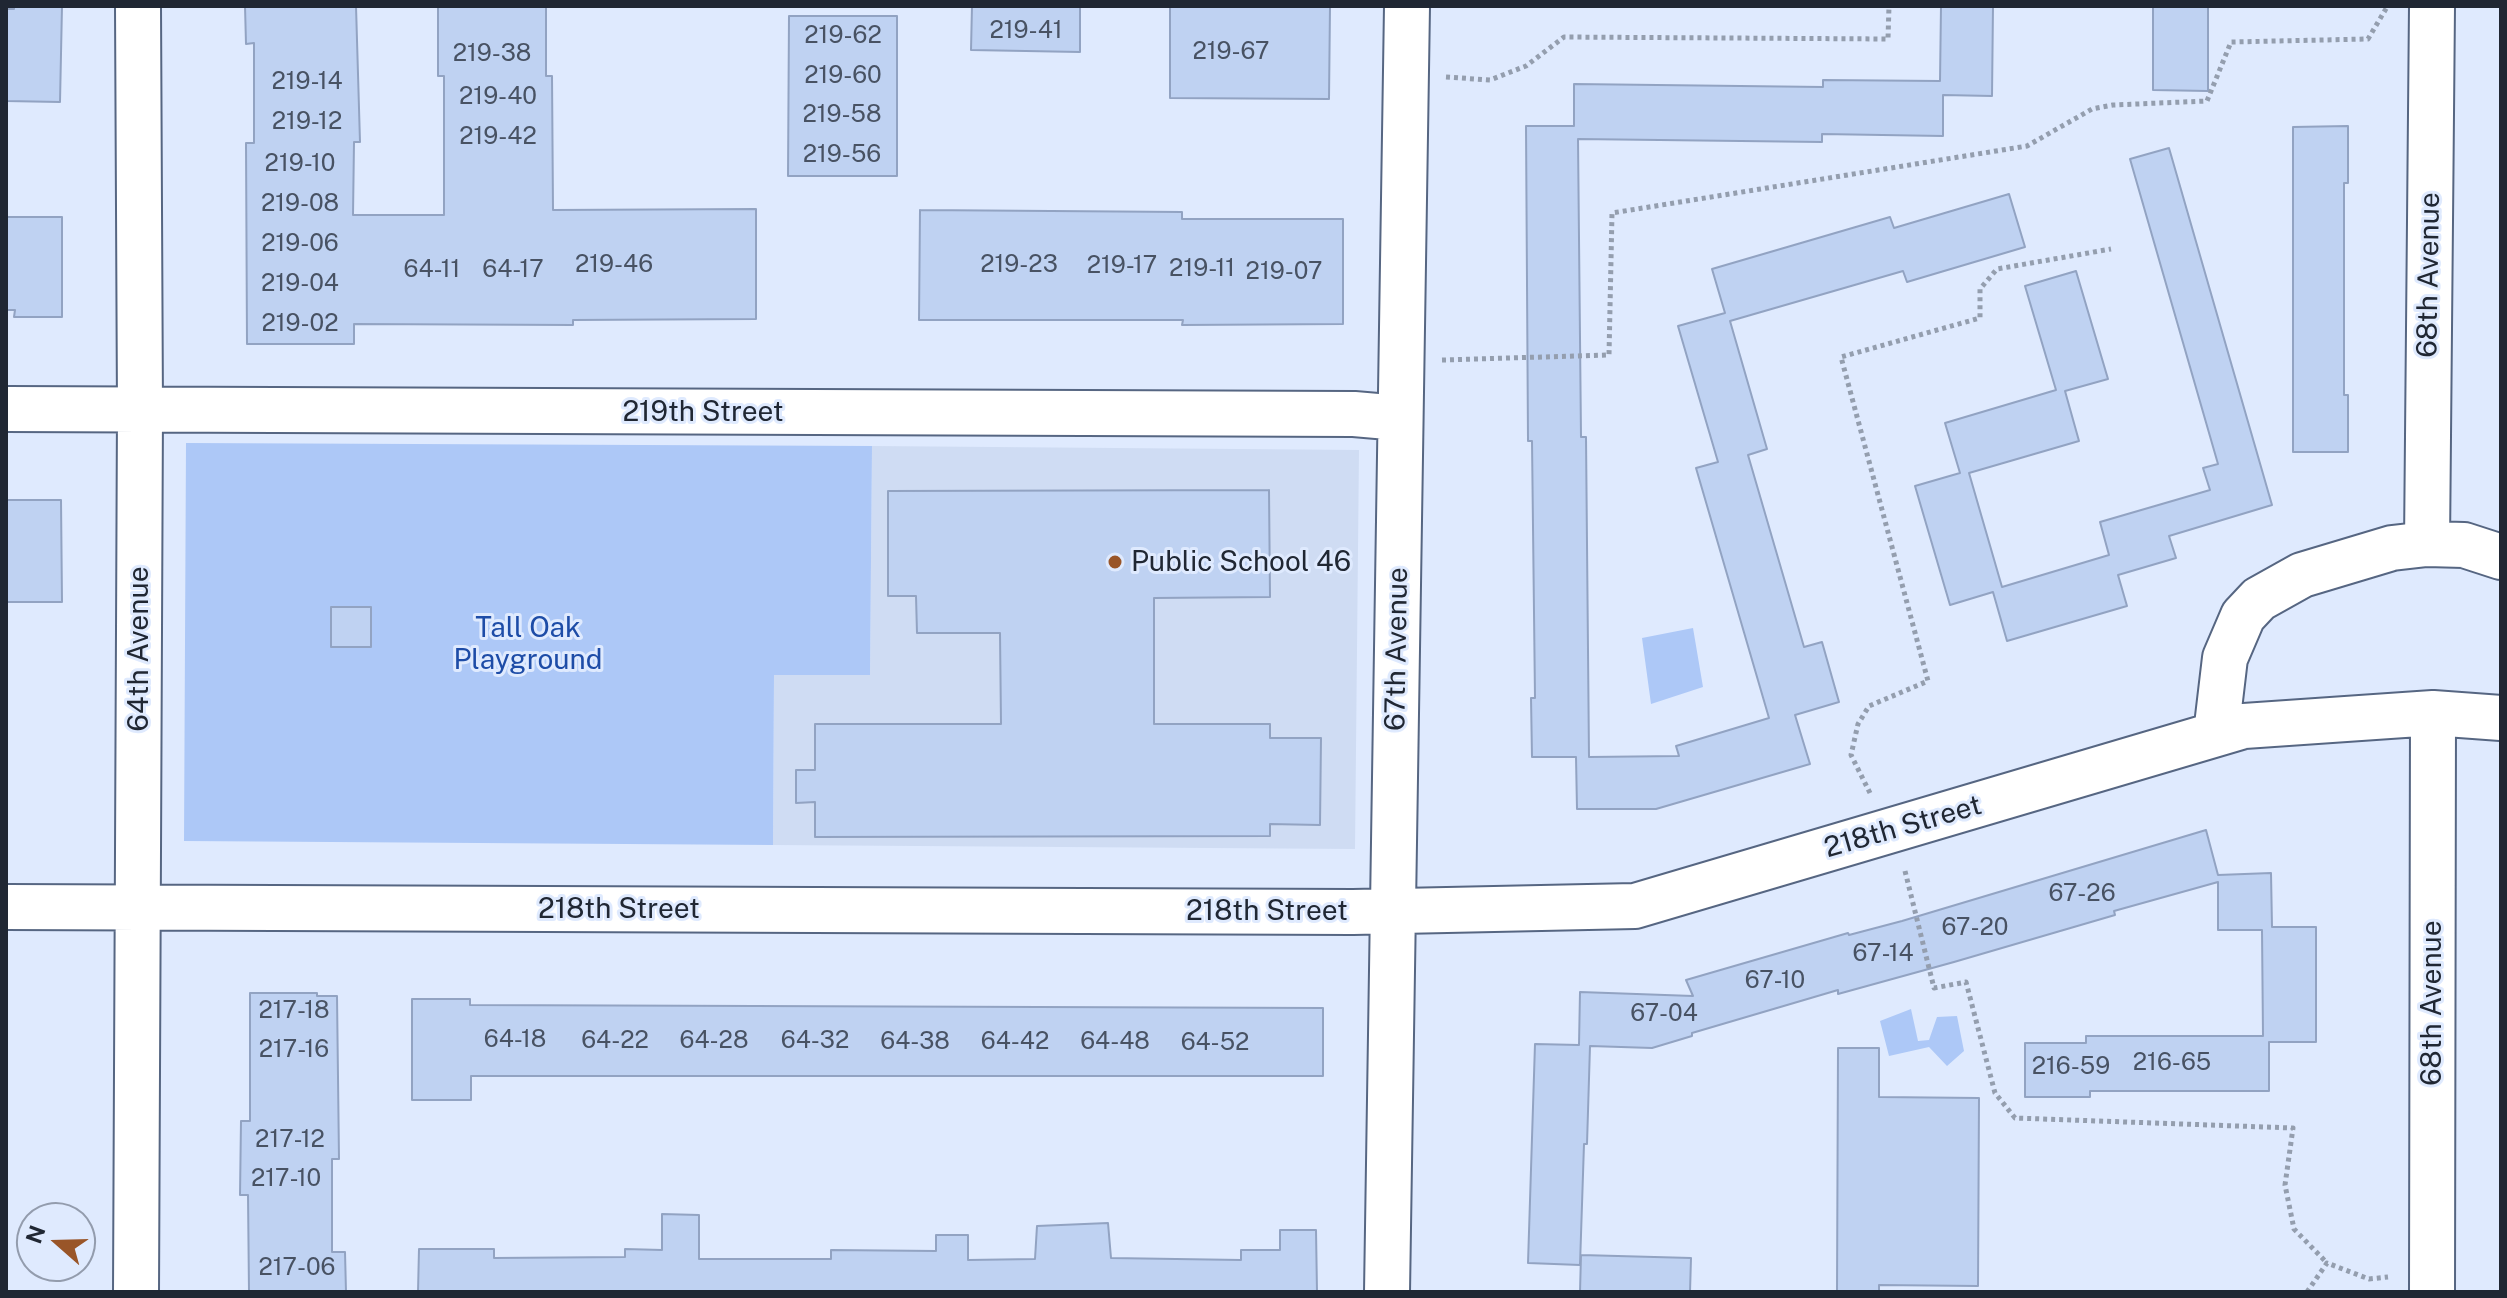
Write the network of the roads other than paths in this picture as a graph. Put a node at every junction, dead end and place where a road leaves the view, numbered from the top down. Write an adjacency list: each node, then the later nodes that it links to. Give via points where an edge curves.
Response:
1 (138, 6): 5 (street, 64th Avenue)
2 (1407, 6): 6 (street, 67th Avenue)
3 (2432, 6): 7 (street, 68th Avenue)
4 (6, 409): 5 (street, 219th Street)
5 (140, 410): 6 (street, 219th Street); 13 (street, 64th Avenue)
6 (1400, 418): 14 (street, 67th Avenue)
7 (2427, 544): 8 (street, via 2464,545); 11 (street, via 2392,548 2302,575 2259,599 2243,616 2225,658)
8 (2501, 557)
9 (2433, 713): 10 (street, 218th Street); 11 (street, 218th Street, via 2244,726); 15 (street, 68th Avenue)
10 (2501, 718)
11 (2216, 734): 14 (street, 218th Street, via 1635,906)
12 (6, 907): 13 (street, 218th Street)
13 (138, 907): 14 (street, 218th Street); 16 (street, 64th Avenue)
14 (1393, 910): 17 (street, 67th Avenue)
15 (2432, 1282)
16 (136, 1292)
17 (1387, 1292)

